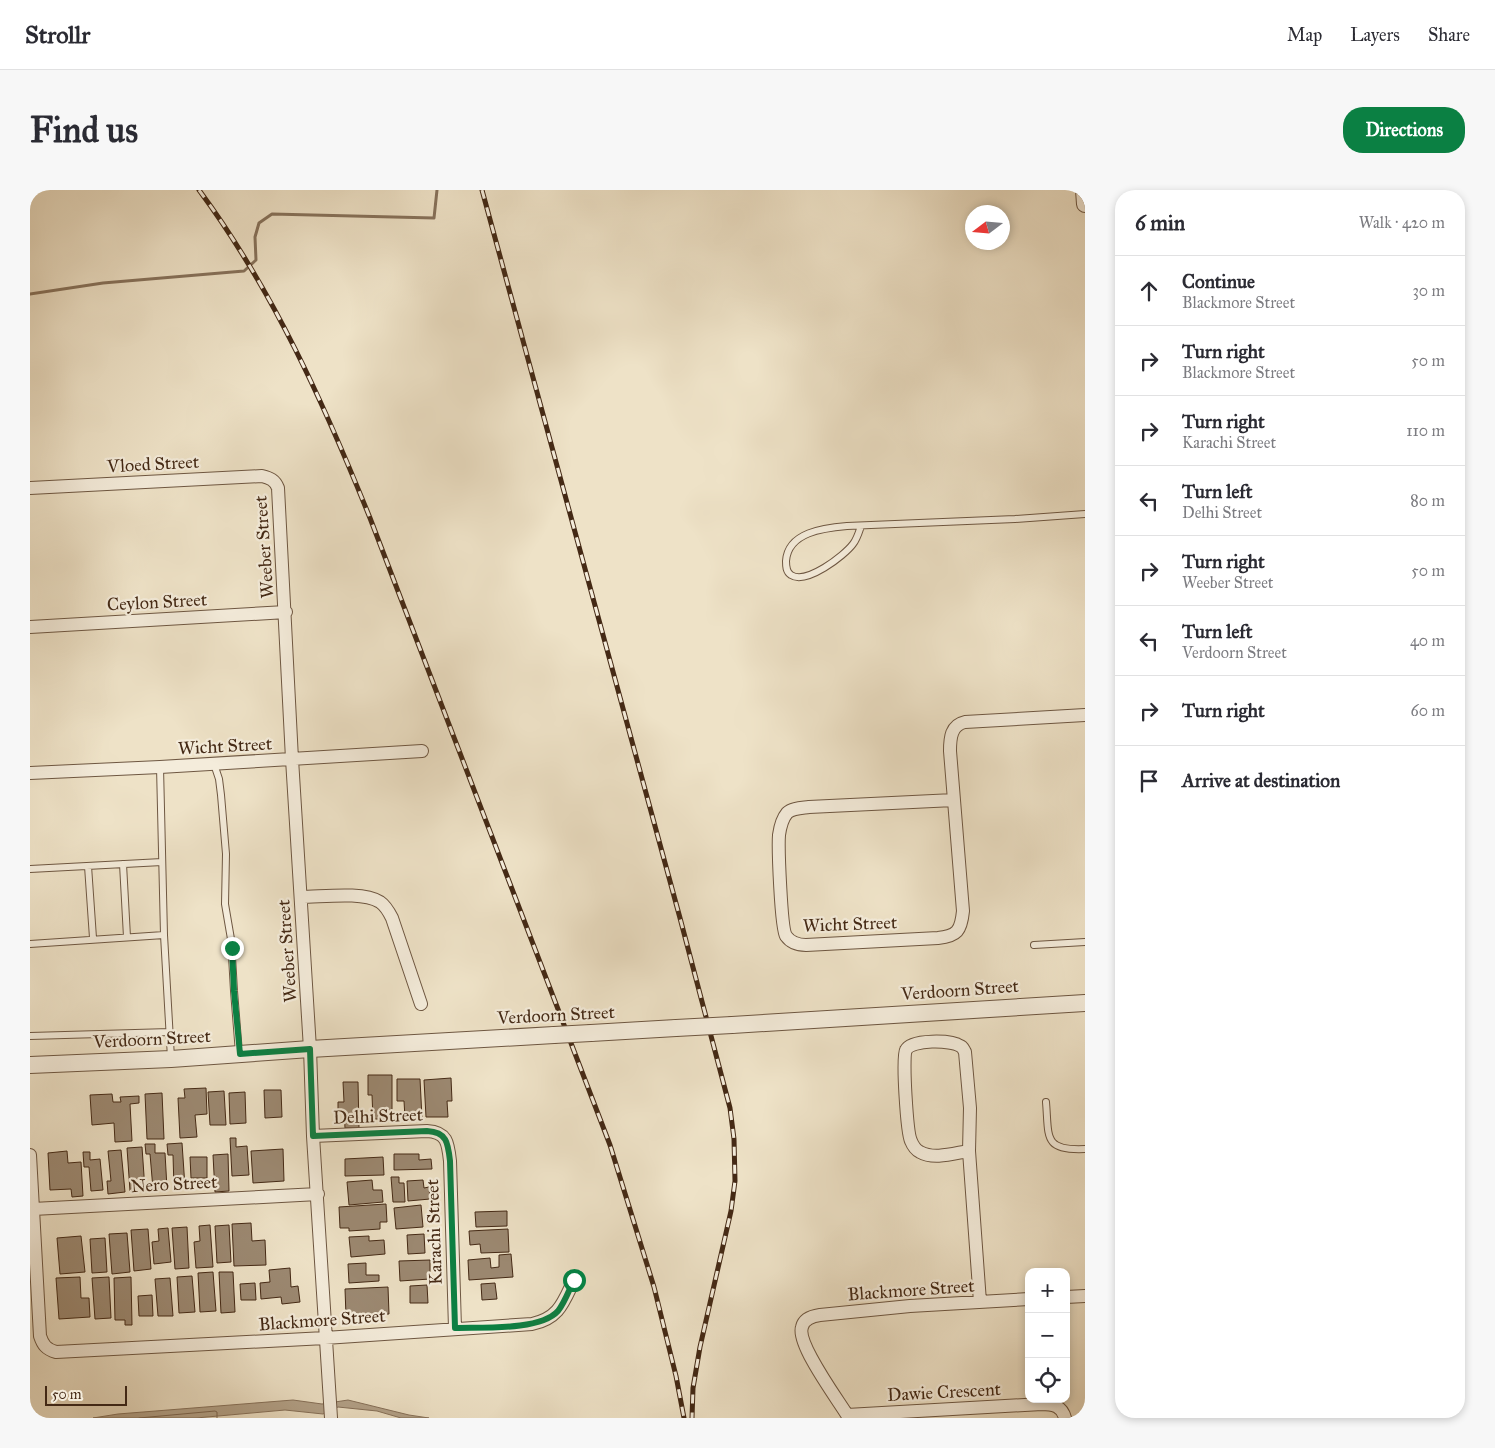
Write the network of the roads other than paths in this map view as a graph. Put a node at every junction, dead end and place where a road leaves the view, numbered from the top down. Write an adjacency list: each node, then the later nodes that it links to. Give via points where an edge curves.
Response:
1 (1084, 190): 2 (street)
2 (1085, 204)
3 (275, 482): 4 (street, Vloed Street, via 262,476); 7 (street, Weeber Street, via 279,496)
4 (30, 488)
5 (1085, 514): 6 (lane)
6 (861, 526): 6 (lane, via 852,545 827,565 803,577 788,573 786,558 799,538 822,529)
7 (286, 612): 8 (street, Ceylon Street); 11 (street, Weeber Street)
8 (30, 627)
9 (1085, 715): 15 (street, Wicht Street, via 961,723 950,738)
10 (422, 751): 11 (street, Wicht Street)
11 (292, 759): 12 (street, Wicht Street); 20 (street, Weeber Street)
12 (214, 764): 13 (street, Wicht Street); 32 (lane, via 221,795 226,854 224,904 231,939)
13 (160, 767): 14 (street, Wicht Street); 16 (lane)
14 (30, 773)
15 (954, 800): 15 (street, Wicht Street, via 963,911 960,928 954,934 938,938 806,945 790,941 782,918 779,837 787,813 809,807)
16 (162, 862): 17 (lane); 21 (lane)
17 (123, 864): 18 (lane); 22 (lane)
18 (88, 866): 19 (lane); 23 (lane)
19 (30, 869)
20 (301, 898): 28 (street, via 360,896 386,907); 31 (street, Weeber Street)
21 (164, 934): 22 (lane); 29 (lane)
22 (127, 937): 23 (lane)
23 (93, 938): 25 (lane)
24 (1085, 942): 26 (lane)
25 (30, 944)
26 (1034, 945)
27 (1085, 1003): 31 (street, Verdoorn Street, bridge)
28 (421, 1004)
29 (170, 1032): 30 (lane); 33 (lane)
30 (30, 1036)
31 (310, 1049): 32 (street, Verdoorn Street); 37 (street, Weeber Street)
32 (240, 1054): 33 (street, Verdoorn Street)
33 (172, 1059): 34 (street, Verdoorn Street)
34 (30, 1065)
35 (1046, 1102): 38 (lane, via 1052,1142 1067,1149)
36 (442, 1135): 37 (street, Delhi Street, via 427,1131); 48 (street, Karachi Street, via 450,1161)
37 (313, 1136): 41 (street, Weeber Street)
38 (1085, 1149)
39 (969, 1151): 39 (street, via 970,1108 962,1046 951,1042 909,1046 904,1064 909,1135 914,1147 932,1156); 47 (street)
40 (30, 1155): 42 (street)
41 (318, 1194): 42 (street, Nero Street); 49 (street, Weeber Street)
42 (33, 1209): 49 (street, Blackmore Street, via 40,1336 49,1350)
43 (574, 1280): 48 (street, Blackmore Street, via 564,1303 550,1318 518,1326)
44 (1085, 1296): 45 (street)
45 (1070, 1297)
46 (1025, 1299): 47 (street, Blackmore Street)
47 (980, 1302): 50 (street, Blackmore Street, via 820,1315 805,1321 801,1328 805,1347)
48 (455, 1328): 49 (street, Blackmore Street)
49 (326, 1338): 51 (street, Weeber Street)
50 (848, 1416): 52 (street, Dawie Crescent, via 1042,1404 1058,1407)
51 (331, 1418)
52 (1065, 1418)

